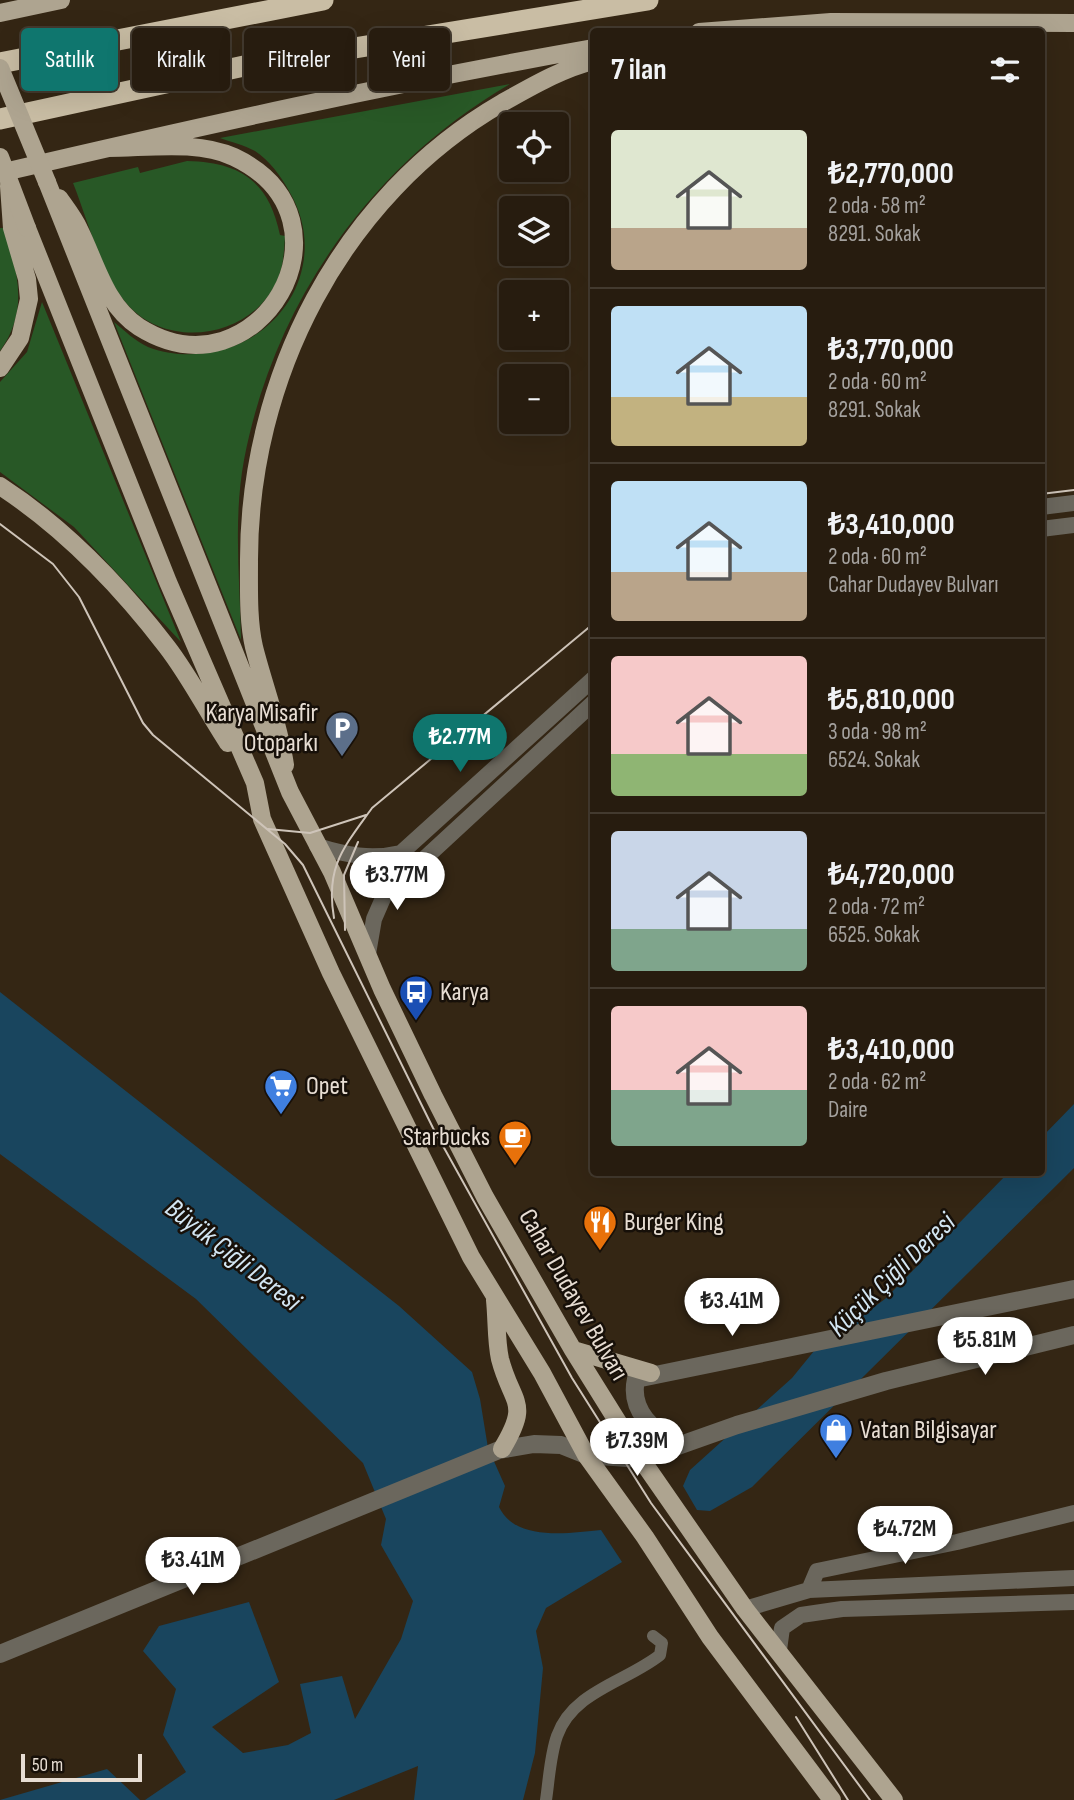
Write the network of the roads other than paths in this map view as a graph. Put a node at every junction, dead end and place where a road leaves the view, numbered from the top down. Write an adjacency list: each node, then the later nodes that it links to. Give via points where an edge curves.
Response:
1 (25, 0): 5 (main road)
2 (61, 0): 5 (main road)
3 (323, 0): 10 (highway)
4 (648, 0): 11 (highway, via 244,66)
5 (3, 12)
6 (1074, 23): 7 (main road, via 831,22)
7 (761, 28)
8 (590, 49): 12 (main road, via 433,76)
9 (590, 62): 26 (main road, via 534,85 472,121 416,167 373,211 337,260 278,375 260,441 250,504 248,564 253,644 281,737)
10 (0, 66): 15 (main road, bridge)
11 (0, 119)
12 (108, 148): 14 (main road); 15 (main road, via 210,149 255,170 274,186 289,213 295,242 286,287 260,321 241,334 215,343 164,339 117,309)
13 (0, 157): 14 (main road, bridge)
14 (5, 176): 16 (main road, bridge)
15 (70, 227): 26 (main road)
16 (19, 228): 17 (main road, via 28,308 20,338); 25 (main road)
17 (0, 368)
18 (0, 485): 25 (main road, via 67,540 167,647)
19 (1074, 503): 20 (street)
20 (1045, 507)
21 (1074, 525): 22 (street)
22 (1045, 529)
23 (590, 682): 27 (street, via 401,853 350,856)
24 (590, 706): 28 (street, via 384,896 374,919)
25 (255, 783): 30 (main road, via 262,819 362,1037 471,1257)
26 (290, 792): 27 (main road, Cahar Dudayev Bulvarı)
27 (317, 846): 28 (main road, Cahar Dudayev Bulvarı)
28 (368, 954): 32 (main road, Cahar Dudayev Bulvarı, via 479,1186)
29 (1074, 1289): 33 (street)
30 (495, 1296): 35 (main road, via 500,1359 518,1402 517,1424); 36 (main road)
31 (1074, 1335): 34 (street, via 886,1381)
32 (573, 1350): 33 (main road); 37 (main road, Cahar Dudayev Bulvarı)
33 (651, 1373): 34 (street, via 636,1379 633,1393 655,1433)
34 (679, 1444): 37 (street)
35 (504, 1449): 36 (street, via 561,1445); 45 (street)
36 (586, 1455): 37 (street); 47 (main road, via 710,1637)
37 (641, 1459): 42 (main road, Cahar Dudayev Bulvarı)
38 (1074, 1513): 40 (street, via 817,1571)
39 (1074, 1578): 40 (street)
40 (809, 1590): 42 (street)
41 (1074, 1602): 44 (street, via 842,1609 801,1615 782,1628)
42 (746, 1608): 44 (main road, Cahar Dudayev Bulvarı)
43 (653, 1636): 46 (street, via 662,1643 660,1655 587,1696 564,1721 556,1739)
44 (779, 1650): 48 (main road, Cahar Dudayev Bulvarı)
45 (0, 1654)
46 (546, 1800)
47 (832, 1800)
48 (894, 1800)

